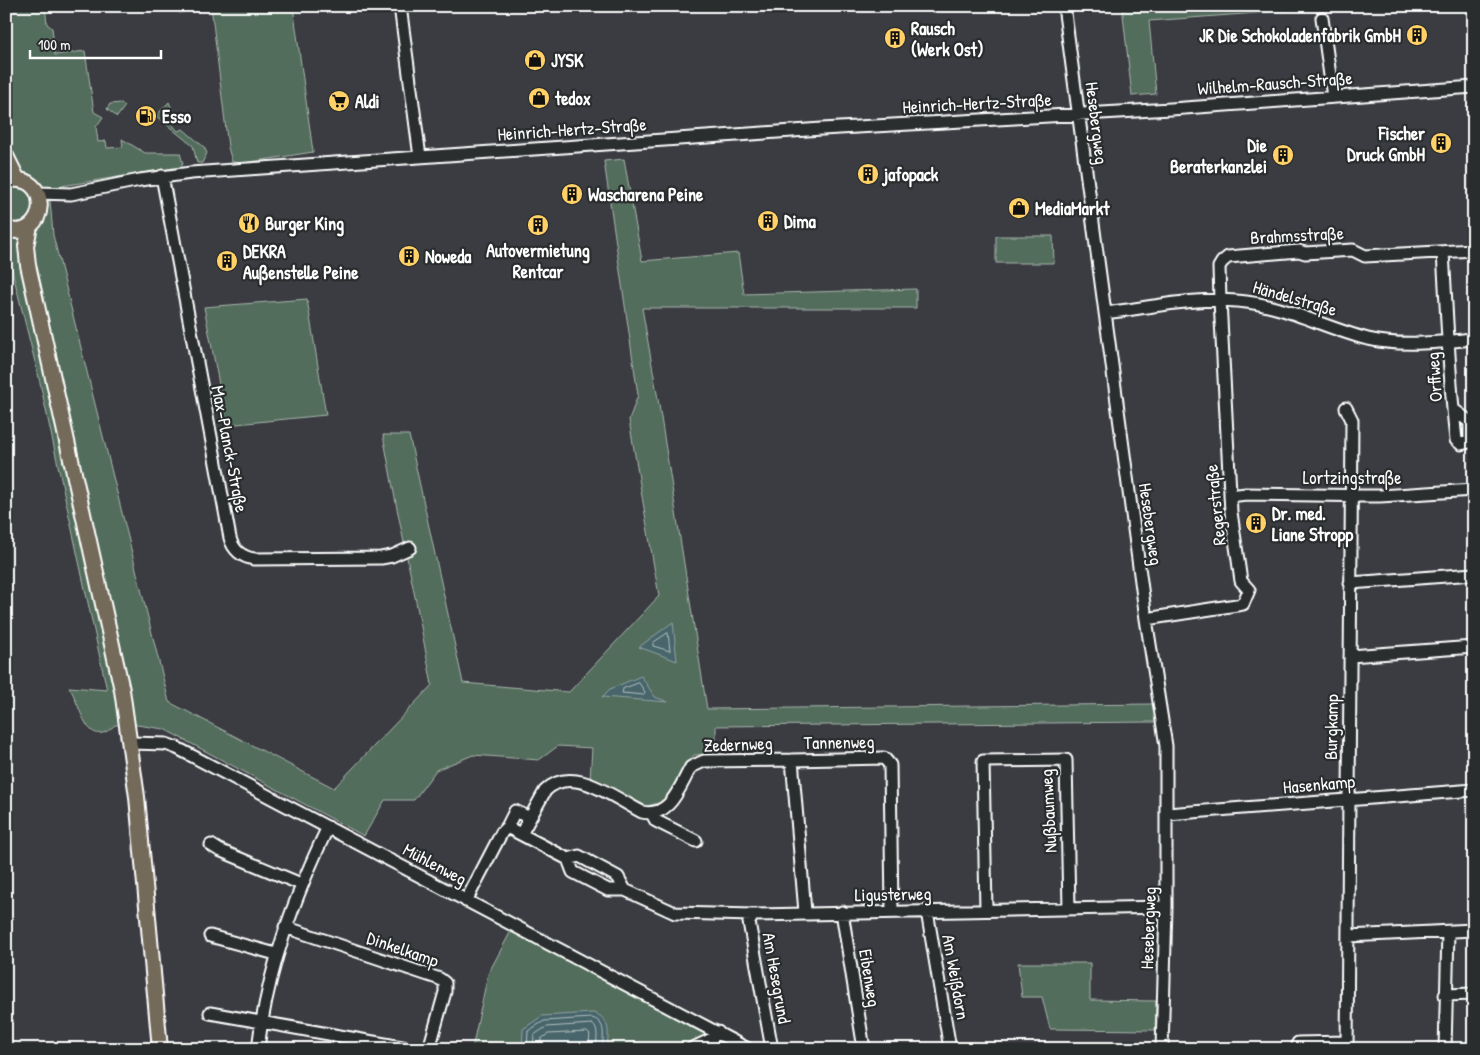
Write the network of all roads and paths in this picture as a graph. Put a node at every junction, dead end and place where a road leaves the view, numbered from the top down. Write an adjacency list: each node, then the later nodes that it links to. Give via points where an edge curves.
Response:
1 (400, 6): 8 (street)
2 (1064, 6): 6 (street, Hesebergweg)
3 (1322, 18): 5 (street)
4 (1474, 87): 5 (street, Wilhelm-Rausch-Straße)
5 (1333, 97): 6 (street, Wilhelm-Rausch-Straße)
6 (1078, 114): 8 (street, Heinrich-Hertz-Straße); 20 (street, Hesebergweg)
7 (6, 156): 10 (main road)
8 (420, 158): 9 (street, Heinrich-Hertz-Straße)
9 (162, 176): 12 (street, Heinrich-Hertz-Straße); 28 (street, Max-Planck-Straße, via 233,547 239,554 254,559 381,558)
10 (12, 180): 11 (main road, via 30,184)
11 (38, 193): 12 (street, Heinrich-Hertz-Straße); 13 (main road)
12 (71, 194): 13 (street, Heinrich-Hertz-Straße)
13 (40, 211): 14 (main road)
14 (30, 226): 15 (main road); 18 (main road, via 26,246)
15 (8, 229): 18 (main road, via 22,247)
16 (1474, 250): 17 (street, Brahmsstraße)
17 (1443, 253): 19 (street, Brahmsstraße, via 1365,256 1353,250 1228,257 1220,267); 22 (street)
18 (28, 265): 34 (main road)
19 (1220, 300): 20 (street, Händelstraße); 22 (street, Händelstraße, via 1269,307 1369,339 1407,343); 27 (street, Regerstraße)
20 (1106, 313): 31 (street, Hesebergweg)
21 (1474, 339): 22 (street, Händelstraße)
22 (1449, 341): 24 (street, Orffweg)
23 (1346, 408): 26 (street, Burgkamp, via 1352,420)
24 (1454, 410)
25 (1474, 490): 26 (street, Lortzingstraße)
26 (1351, 495): 27 (street, Lortzingstraße); 30 (street, Burgkamp)
27 (1230, 496): 31 (street, Regerstraße, via 1241,581 1249,590 1243,604)
28 (410, 548)
29 (1474, 574): 30 (street)
30 (1350, 583): 33 (street, Burgkamp)
31 (1146, 619): 39 (street, Hesebergweg, via 1166,746)
32 (1474, 647): 33 (street)
33 (1350, 656): 37 (street, Burgkamp)
34 (131, 743): 42 (street, Mühlenweg, via 166,744 177,748); 71 (main road)
35 (792, 760): 38 (street, Zedernweg, via 696,763 690,767 670,805); 53 (street, Tannenweg, via 884,758 890,764); 55 (street, Tannenweg)
36 (1474, 790): 37 (street, Hasenkamp)
37 (1348, 799): 39 (street, Hasenkamp); 62 (street, Burgkamp)
38 (652, 814): 40 (street, via 642,812 585,782 564,779 545,791); 44 (street, via 656,821)
39 (1167, 814): 50 (street, Hesebergweg)
40 (530, 818): 41 (street, via 515,811); 43 (street)
41 (507, 826): 43 (street, Ligusterweg); 49 (street)
42 (328, 827): 47 (street); 49 (street, Mühlenweg)
43 (521, 834): 46 (street, Ligusterweg)
44 (696, 841)
45 (211, 844): 47 (street, via 218,850)
46 (568, 859): 48 (street, Ligusterweg, via 574,872 608,890); 48 (street, Ligusterweg, via 579,856 618,877)
47 (301, 884): 58 (street)
48 (625, 890): 57 (street, Ligusterweg, via 675,913)
49 (466, 900): 68 (street, Mühlenweg)
50 (1166, 907): 51 (street, Ligusterweg); 80 (street, Hesebergweg)
51 (1069, 909): 52 (street, Ligusterweg); 52 (street, Nußbaumweg, via 1066,760 983,761)
52 (986, 910): 54 (street, Ligusterweg)
53 (892, 911): 54 (street, Ligusterweg); 56 (street, Ligusterweg)
54 (927, 911): 79 (street, Am Weißdorn)
55 (805, 912): 56 (street, Ligusterweg); 57 (street, Ligusterweg)
56 (842, 912): 78 (street, Eibenweg)
57 (753, 915): 77 (street, Am Hesegrund, via 750,922)
58 (285, 927): 63 (street); 74 (street, Dinkelkamp, via 445,983)
59 (1474, 930): 60 (street)
60 (1448, 932): 62 (street); 65 (street)
61 (210, 936): 63 (street)
62 (1348, 936): 70 (street, Burgkamp)
63 (276, 954): 67 (street)
64 (1474, 994): 65 (street)
65 (1445, 995): 81 (street)
66 (210, 1012): 67 (street)
67 (261, 1022): 72 (street); 73 (street)
68 (718, 1032): 75 (street, via 710,1040); 76 (street, Mühlenweg)
69 (1298, 1043): 70 (street)
70 (1347, 1045)
71 (160, 1049)
72 (258, 1049)
73 (413, 1049)
74 (429, 1049)
75 (691, 1049)
76 (748, 1049)
77 (772, 1049)
78 (864, 1049)
79 (950, 1049)
80 (1162, 1049)
81 (1445, 1049)

